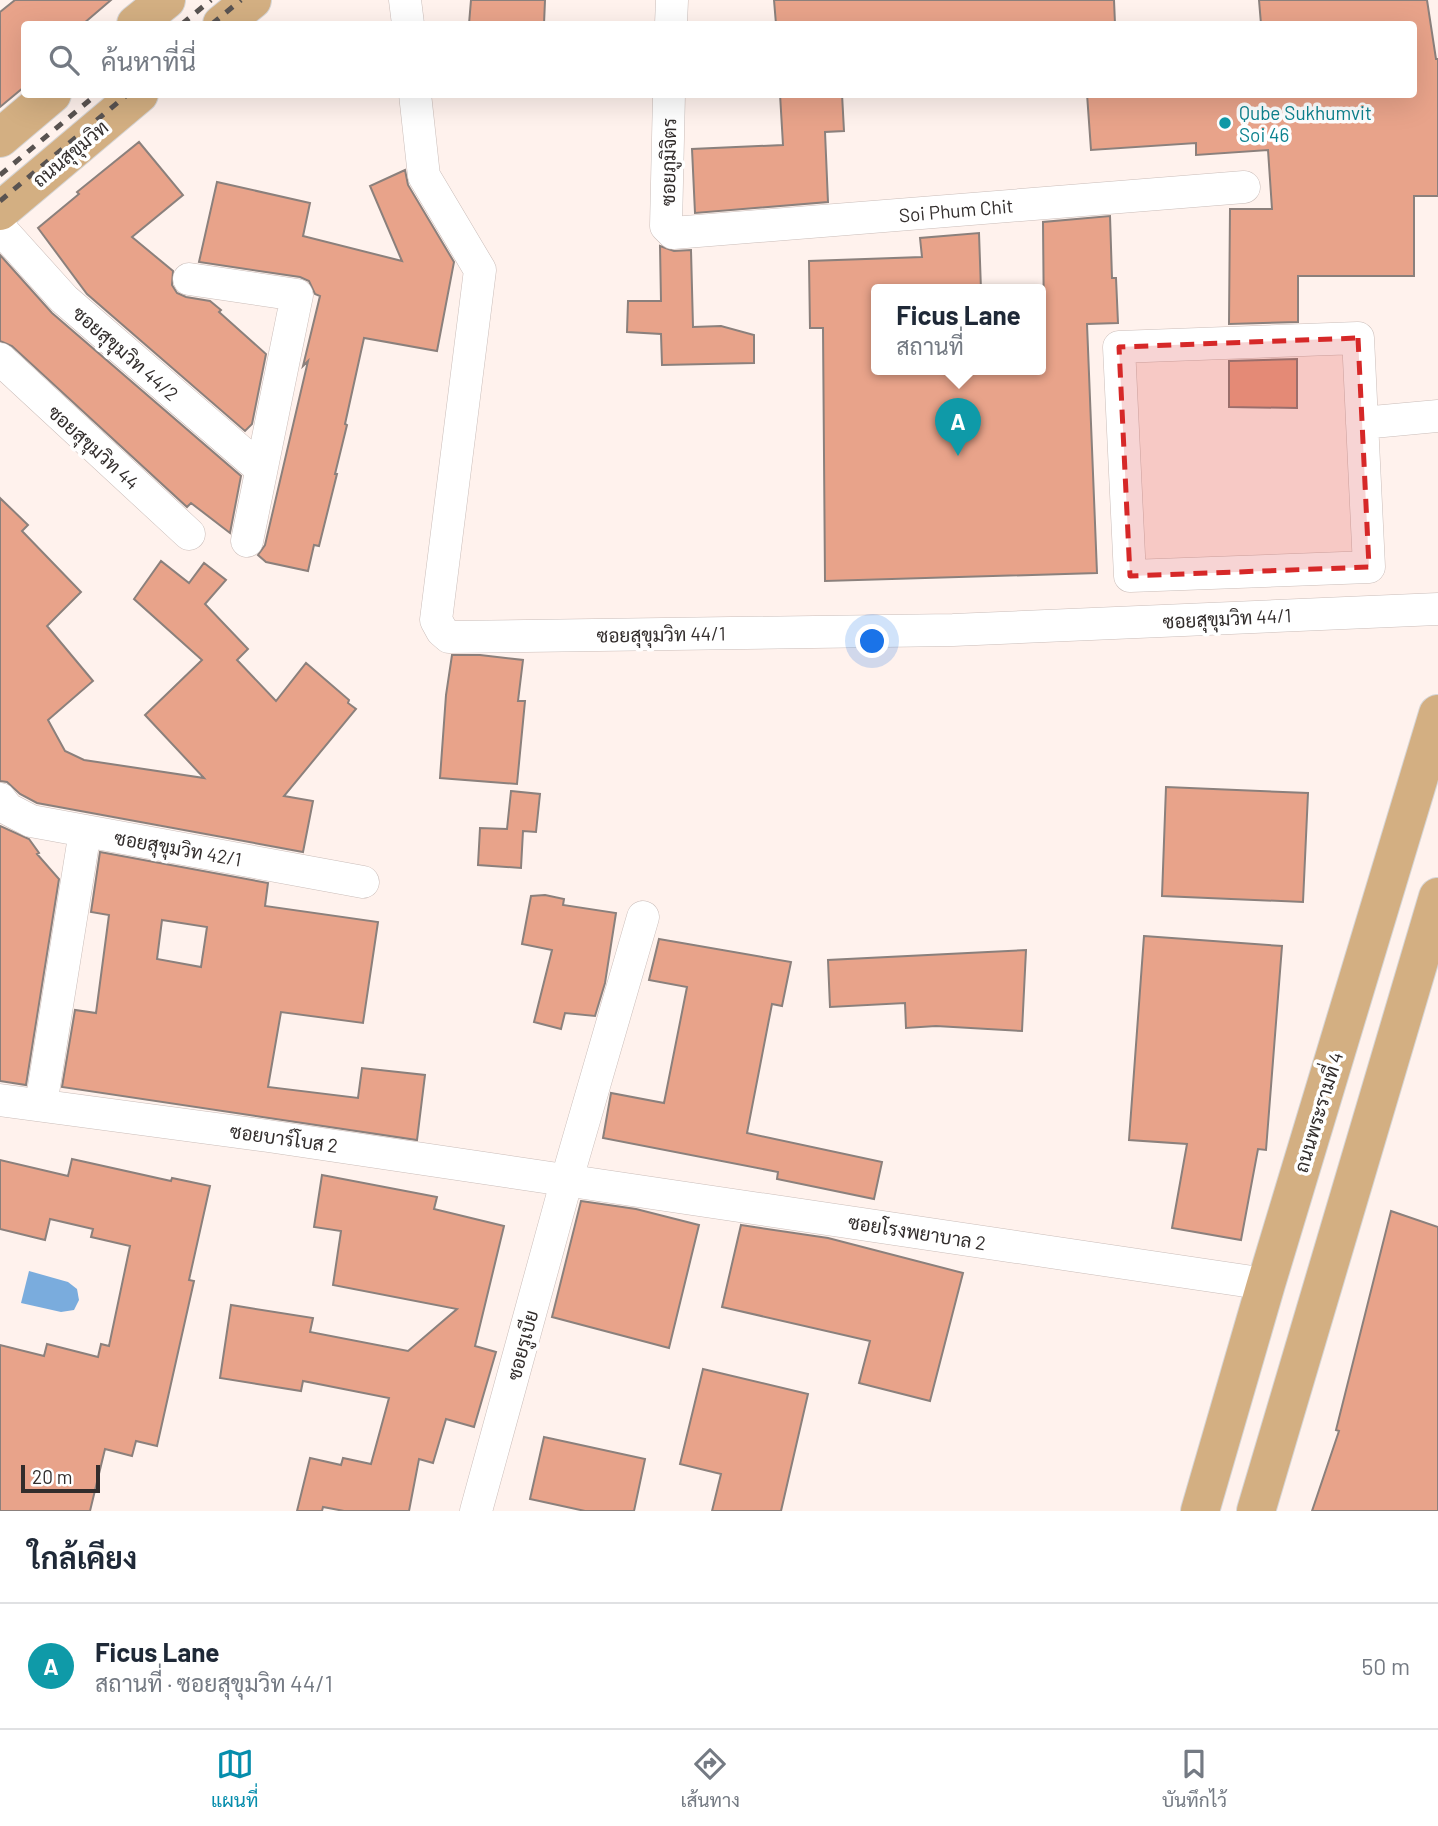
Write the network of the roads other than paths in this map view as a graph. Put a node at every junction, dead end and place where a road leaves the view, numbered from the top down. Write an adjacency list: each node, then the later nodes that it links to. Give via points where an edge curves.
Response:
1 (166, 0): 5 (main road)
2 (251, 0): 6 (main road)
3 (405, 0): 7 (street)
4 (672, 0): 8 (street)
5 (140, 21)
6 (226, 21)
7 (408, 21)
8 (671, 21)
9 (47, 98): 13 (main road)
10 (134, 98): 15 (main road, ถนนสุขุมวิท)
11 (415, 98): 25 (street, ซอยสุขุมวิท 44/1, via 424,176 480,270 436,620 449,637 953,630)
12 (670, 98): 17 (street, ซอยภูมิจิตร)
13 (0, 138)
14 (1244, 187): 17 (street, Soi Phum Chit)
15 (0, 211)
16 (0, 228): 22 (street, ซอยสุขุมวิท 44/2, via 64,299)
17 (668, 230)
18 (189, 279): 22 (street, via 297,295)
19 (0, 359): 23 (street, ซอยสุขุมวิท 44)
20 (1438, 416): 21 (street)
21 (1362, 423): 21 (street, via 1369,567 1130,576 1119,347 1358,338)
22 (261, 469): 24 (street)
23 (189, 534)
24 (247, 541)
25 (1438, 609)
26 (1438, 714): 35 (main road, ถนนพระรามที่ 4)
27 (0, 799): 28 (street, ซอยสุขุมวิท 42/1, via 8,809 31,821)
28 (85, 831): 29 (street, ซอยสุขุมวิท 42/1); 33 (street)
29 (363, 882)
30 (1438, 897): 38 (main road)
31 (643, 917): 34 (street, ซอยรูเบีย)
32 (0, 1100): 33 (street, ซอยบาร์โบส 2)
33 (41, 1105): 34 (street, ซอยบาร์โบส 2)
34 (568, 1179): 35 (street, ซอยโรงพยาบาล 2); 36 (street, ซอยรูเบีย)
35 (1266, 1284): 37 (main road, ถนนพระรามที่ 4)
36 (476, 1511)
37 (1200, 1511)
38 (1256, 1511)

